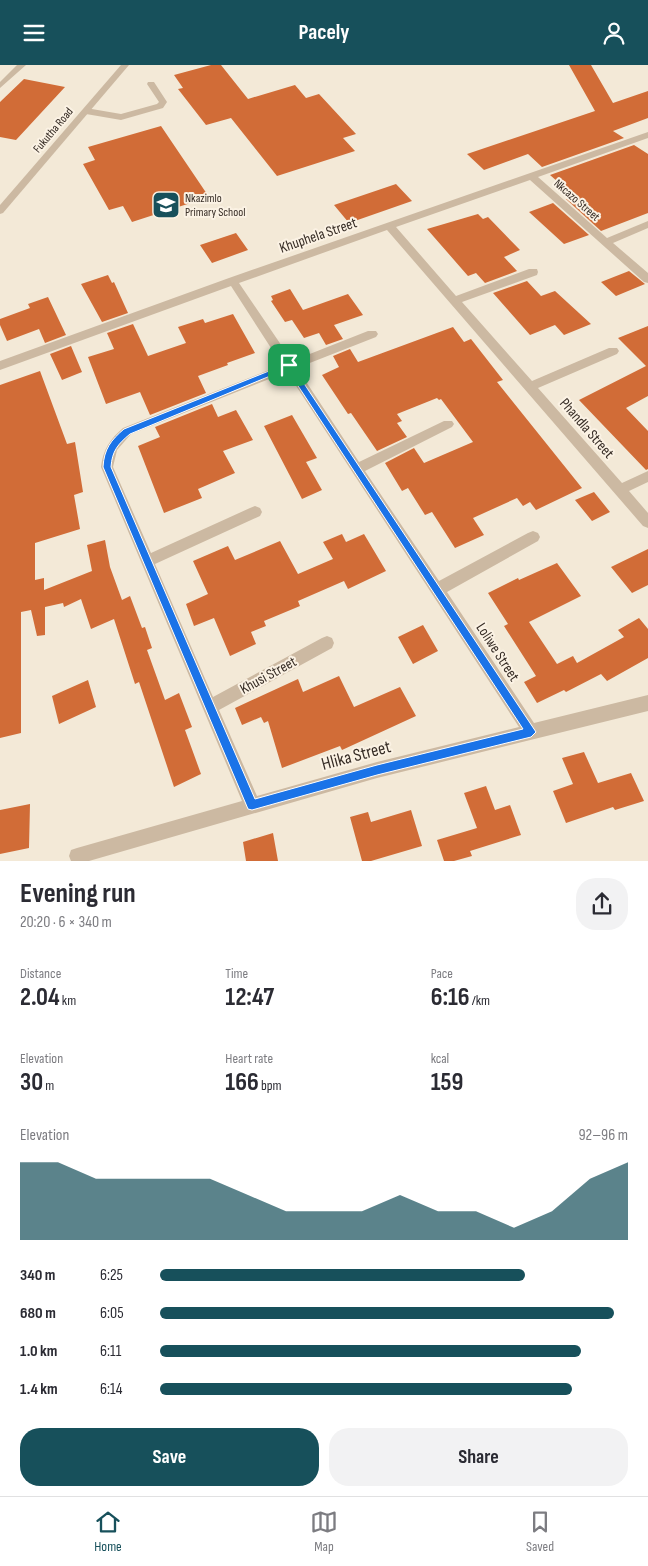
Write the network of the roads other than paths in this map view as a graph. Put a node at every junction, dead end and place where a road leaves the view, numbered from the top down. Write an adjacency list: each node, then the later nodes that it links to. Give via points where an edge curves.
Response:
1 (22, 65): 4 (street)
2 (125, 65): 5 (street, Fukutha Road)
3 (151, 84): 5 (street, via 164,102 160,106 121,117)
4 (0, 86)
5 (86, 111): 8 (street, Fukutha Road)
6 (648, 135): 7 (street, Khuphela Street)
7 (531, 176): 10 (street, Khuphela Street); 11 (street, Nkcazo Street)
8 (0, 211)
9 (648, 225): 11 (street, Nkcazo Street)
10 (389, 226): 14 (street, Khuphela Street); 15 (street, Phandla Street)
11 (606, 242): 13 (street, Nkcazo Street)
12 (533, 272): 15 (street)
13 (648, 279)
14 (233, 281): 18 (street, Loliwe Street); 19 (street, Khuphela Street)
15 (454, 301): 20 (street, Phandla Street)
16 (372, 334): 18 (street)
17 (613, 351): 20 (street)
18 (289, 365): 22 (street, Loliwe Street); 28 (street, via 127,431 114,442 107,467)
19 (0, 366)
20 (530, 387): 24 (street, Phandla Street)
21 (448, 423): 22 (street)
22 (357, 469): 29 (street, Loliwe Street)
23 (648, 476): 24 (street)
24 (620, 490): 26 (street, Phandla Street)
25 (255, 512): 28 (street)
26 (648, 522)
27 (532, 537): 29 (street)
28 (147, 561): 32 (street)
29 (437, 590): 33 (street, Loliwe Street)
30 (327, 643): 32 (street, Khusi Street)
31 (648, 703): 33 (street, Hlika Street)
32 (210, 707): 34 (street)
33 (531, 732): 34 (street, Hlika Street)
34 (252, 805): 35 (street, Hlika Street)
35 (77, 857)

